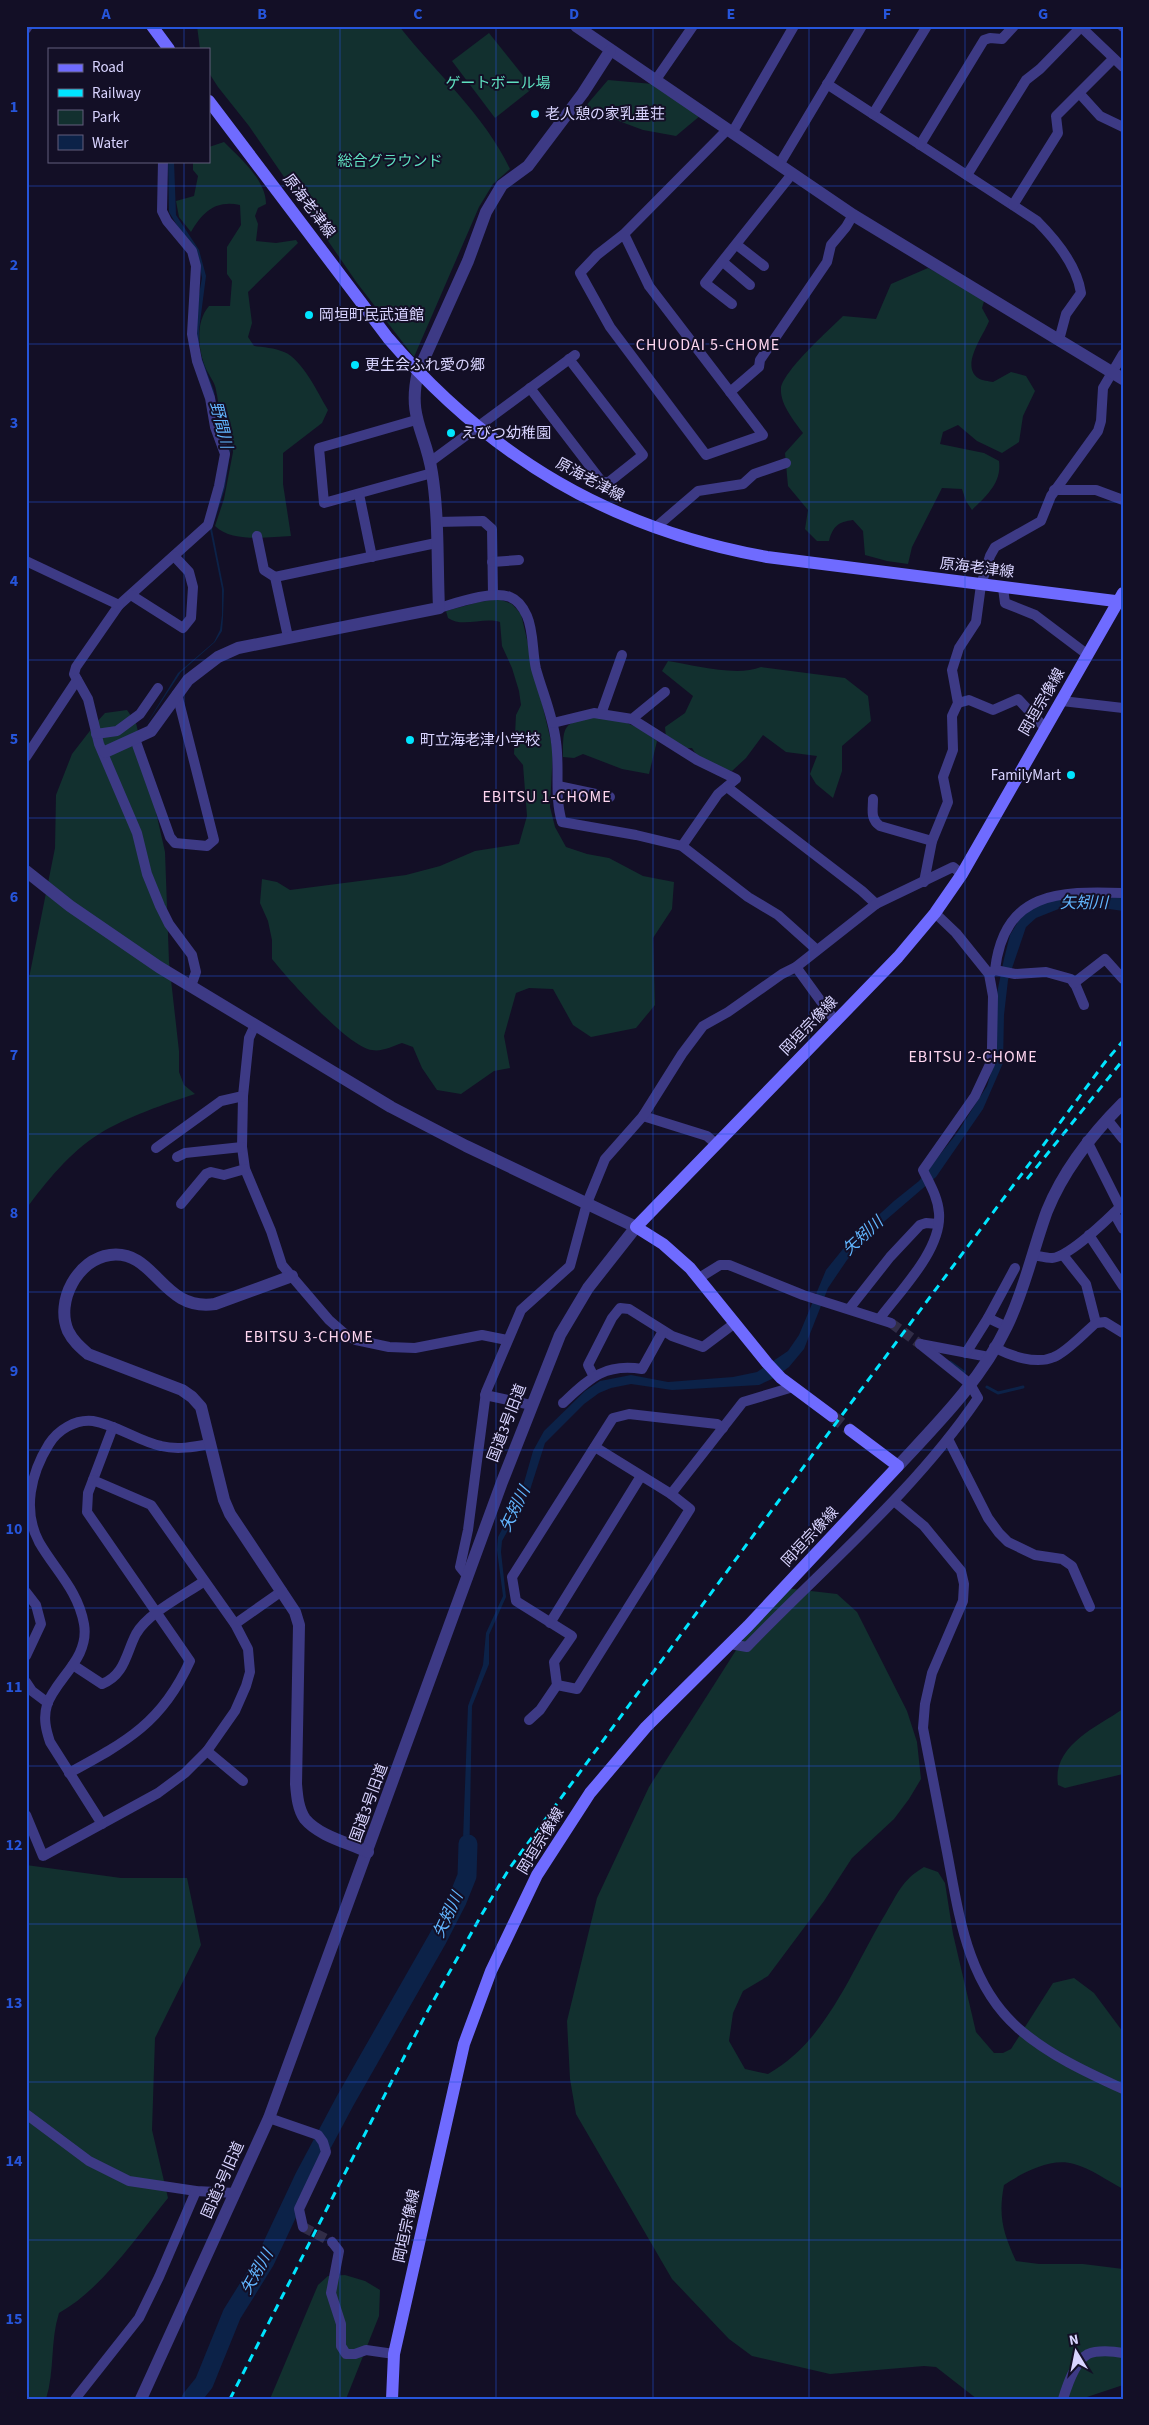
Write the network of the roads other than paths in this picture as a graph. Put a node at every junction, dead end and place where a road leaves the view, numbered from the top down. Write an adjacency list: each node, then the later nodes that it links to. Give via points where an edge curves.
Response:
1 (152, 26): 9 (main road)
2 (576, 26): 10 (street)
3 (693, 26): 13 (street)
4 (794, 26): 19 (street)
5 (862, 26): 14 (street)
6 (927, 26): 17 (street)
7 (1014, 26): 20 (street, via 1002,39 984,40)
8 (1080, 27): 11 (street); 24 (street, via 1026,80)
9 (167, 47)
10 (610, 51): 13 (street); 35 (street, via 528,166 502,185 486,212 468,261)
11 (1113, 59): 12 (street); 15 (street)
12 (1123, 67)
13 (654, 81): 19 (street)
14 (827, 84): 17 (street); 22 (street)
15 (1080, 94): 18 (street, via 1100,116); 25 (street, via 1056,116 1058,133)
16 (210, 102): 35 (main road, 原海老津線, via 388,338)
17 (873, 114): 20 (street)
18 (1123, 127)
19 (730, 131): 22 (street); 27 (street)
20 (920, 144): 24 (street)
21 (162, 162): 50 (street, via 162,211 192,251 196,266 192,334 197,362 225,454 220,486 208,525)
22 (779, 165): 23 (street)
23 (792, 174): 26 (street); 28 (street)
24 (966, 175): 25 (street)
25 (1013, 205): 33 (street, via 1049,233 1063,251 1080,286 1080,293 1066,314)
26 (853, 214): 33 (street); 38 (street, via 831,245 827,262 760,360 759,367)
27 (624, 234): 38 (street, via 649,286); 38 (street, via 580,273 610,327 706,455 763,435)
28 (737, 245): 29 (street); 30 (street)
29 (723, 262): 31 (street); 32 (street, via 706,282)
30 (764, 266)
31 (750, 285)
32 (732, 304)
33 (1059, 340): 36 (street)
34 (1123, 354): 36 (street)
35 (418, 372): 39 (street, via 413,391); 40 (main road, 原海老津線)
36 (1117, 375): 43 (street, via 1103,388 1098,431)
37 (530, 388): 37 (street, via 572,357 642,455 609,482 602,482); 40 (street)
38 (730, 392)
39 (416, 420): 42 (street); 44 (street, via 319,448 324,503)
40 (478, 428): 42 (street); 47 (main road, 原海老津線, via 563,486)
41 (786, 463): 47 (street, via 754,474 744,484 698,490)
42 (431, 468): 44 (street); 46 (street)
43 (1054, 490): 45 (street, via 1096,490); 56 (street, via 1041,522 995,547)
44 (359, 494): 51 (street)
45 (1123, 500)
46 (436, 522): 49 (street); 54 (street, via 483,521 492,529)
47 (655, 528): 56 (main road, 原海老津線, via 731,551)
48 (257, 536): 55 (street, via 264,570)
49 (436, 543): 51 (street); 62 (street)
50 (174, 556): 58 (street); 58 (street, via 189,572 193,587 191,618 183,628)
51 (372, 557): 55 (street)
52 (519, 560): 54 (street)
53 (26, 561): 61 (street)
54 (492, 562): 59 (street)
55 (275, 577): 63 (street)
56 (981, 585): 57 (main road, 原海老津線); 71 (street, via 976,622 959,648 952,670)
57 (1003, 588): 60 (main road, 原海老津線); 65 (street, via 1005,603 1036,615)
58 (131, 595): 61 (street)
59 (493, 595): 62 (street); 75 (street, via 517,600 528,618 536,668)
60 (1121, 599): 65 (main road, 岡垣宗像線)
61 (119, 605): 66 (street, via 76,667)
62 (438, 608): 63 (street)
63 (288, 637): 69 (street, via 238,648 218,657 198,670)
64 (622, 655): 73 (street)
65 (1088, 656): 70 (main road, 岡垣宗像線)
66 (76, 680): 77 (street, via 88,698); 80 (street)
67 (158, 688): 77 (street, via 140,714 117,731)
68 (664, 692): 74 (street)
69 (177, 694): 78 (street, via 155,726); 78 (street, via 214,840 207,846 175,842 170,837)
70 (1062, 701): 72 (street); 76 (main road, 岡垣宗像線)
71 (958, 703): 76 (street, via 969,700 993,710 1018,699); 85 (street, via 952,716 953,750 944,777 948,802)
72 (1123, 708)
73 (601, 714): 74 (street); 75 (street)
74 (632, 719): 82 (street, via 697,760 736,779)
75 (553, 723): 81 (street)
76 (1046, 729): 88 (main road, 岡垣宗像線)
77 (96, 734): 79 (street)
78 (135, 739): 79 (street)
79 (105, 752): 98 (street, via 137,833 147,874 160,906 192,955 196,972)
80 (26, 757)
81 (558, 786): 83 (street); 86 (street, via 562,822)
82 (727, 787): 86 (street, via 718,794); 91 (street)
83 (610, 797)
84 (874, 799): 85 (street, via 874,822)
85 (932, 842): 89 (street)
86 (682, 846): 93 (street, via 748,897 778,915)
87 (26, 871): 98 (street, via 77,911)
88 (962, 874): 89 (street, via 953,867); 92 (main road, 岡垣宗像線)
89 (924, 882): 91 (street)
90 (1123, 893): 95 (street, via 1074,892 1052,895 1031,903 1012,921 1000,944)
91 (876, 904): 93 (street)
92 (935, 913): 95 (street); 100 (main road, 岡垣宗像線)
93 (817, 950): 94 (street)
94 (796, 967): 100 (street); 104 (street, via 703,1026)
95 (992, 972): 97 (street, via 1046,972 1071,979); 116 (street, via 990,1064 962,1117 922,1170 934,1192)
96 (1123, 979): 97 (street, via 1105,959)
97 (1074, 983): 99 (street)
98 (191, 986): 101 (street)
99 (1084, 1005)
100 (836, 1022): 108 (main road, 岡垣宗像線)
101 (255, 1025): 102 (street, via 249,1038); 113 (street, via 391,1107)
102 (243, 1096): 109 (street); 110 (street, via 221,1101)
103 (1123, 1103): 105 (street)
104 (643, 1116): 108 (street, via 706,1136); 113 (street, via 605,1159)
105 (1107, 1120): 106 (street); 107 (street)
106 (1123, 1139)
107 (1087, 1141): 115 (street); 120 (street, via 1062,1181)
108 (716, 1144): 117 (main road, 岡垣宗像線)
109 (242, 1147): 111 (street); 112 (street)
110 (156, 1148)
111 (177, 1157)
112 (245, 1168): 114 (street, via 224,1175 206,1174); 123 (street, via 282,1266)
113 (586, 1203): 117 (street); 135 (street, via 570,1266 522,1310)
114 (181, 1204)
115 (1119, 1208): 118 (street); 119 (street)
116 (938, 1224): 126 (street, via 920,1225 890,1256); 127 (street, via 935,1242 927,1255)
117 (636, 1227): 124 (main road, via 663,1244); 143 (street, 国道3号旧道, via 573,1311)
118 (1123, 1229)
119 (1090, 1234): 121 (street); 125 (street)
120 (1033, 1255): 121 (street, via 1052,1258); 132 (street)
121 (1063, 1255): 129 (street, via 1086,1284)
122 (1015, 1268): 128 (street)
123 (292, 1276): 135 (street, via 329,1320 356,1340 414,1348 482,1335); 149 (street, via 205,1306 181,1300 141,1263 119,1254 92,1260 75,1276 65,1318 78,1346 88,1354 182,1390 192,1397 201,1407)
124 (699, 1278): 126 (street, via 720,1265 729,1265 803,1295); 130 (main road)
125 (1123, 1286)
126 (850, 1309): 127 (street, via 873,1319)
127 (880, 1318): 131 (street)
128 (988, 1318): 132 (street); 137 (street)
129 (1096, 1322): 134 (street, via 1105,1322); 136 (street, via 1055,1357 1045,1360)
130 (735, 1323): 133 (street, via 703,1347); 140 (main road, via 767,1363)
131 (891, 1323)
132 (1007, 1327): 136 (street)
133 (663, 1331): 138 (street, via 642,1369 629,1367); 138 (street, via 629,1309 620,1308 588,1365)
134 (1123, 1333)
135 (507, 1340): 141 (street)
136 (992, 1352): 137 (street); 139 (street)
137 (966, 1353): 139 (street, via 920,1344)
138 (593, 1375): 142 (street)
139 (970, 1384): 148 (street, via 978,1398); 151 (street)
140 (792, 1387): 144 (main road); 146 (street, via 743,1402)
141 (485, 1395): 143 (street); 156 (street, via 460,1568)
142 (563, 1403)
143 (530, 1405): 156 (street, 国道3号旧道)
144 (832, 1416)
145 (113, 1427): 149 (street, via 160,1446); 153 (street); 166 (street, via 82,1421 61,1430 45,1450 31,1488 29,1501 34,1532 75,1594 81,1609 82,1646)
146 (723, 1428): 150 (street, via 717,1424 629,1414 613,1418); 154 (street)
147 (850, 1430): 151 (main road)
148 (948, 1439): 155 (street); 160 (street, via 999,1534 1035,1555 1062,1559 1072,1566)
149 (210, 1444): 158 (street, via 230,1514)
150 (594, 1447): 152 (street); 162 (street, via 512,1577 516,1601)
151 (898, 1466): 164 (main road, 岡垣宗像線)
152 (641, 1476): 154 (street); 162 (street)
153 (93, 1480): 157 (street, via 151,1506); 161 (street, via 86,1512)
154 (671, 1494): 168 (street, via 690,1509 577,1690)
155 (894, 1500): 164 (street, via 748,1647); 177 (street, via 924,1526 961,1571 964,1584 963,1601 932,1674 923,1728 962,1932 979,1977 989,1995 1018,2027 1070,2064)
156 (468, 1578): 176 (street, 国道3号旧道)
157 (203, 1582): 161 (street); 163 (street)
158 (282, 1591): 163 (street); 176 (street, via 299,1625 298,1804 305,1818 321,1831)
159 (26, 1592): 165 (street, via 36,1605 41,1624)
160 (1090, 1607)
161 (156, 1614): 166 (street, via 143,1624 121,1670 110,1681 102,1684); 172 (street, via 190,1661 181,1682 143,1728)
162 (550, 1622): 168 (street, via 572,1636 554,1662)
163 (235, 1624): 171 (street, via 248,1648 250,1672 235,1711)
164 (730, 1644): 185 (main road, 岡垣宗像線, via 646,1727 590,1793 537,1876 491,1971 464,2044)
165 (26, 1656)
166 (73, 1665): 169 (street)
167 (26, 1682): 169 (street)
168 (558, 1685): 170 (street)
169 (48, 1703): 172 (street, via 45,1717 50,1742)
170 (529, 1720)
171 (206, 1751): 173 (street); 175 (street, via 185,1773 158,1793)
172 (70, 1773): 175 (street)
173 (243, 1781)
174 (26, 1815): 175 (street, via 43,1856)
175 (102, 1824)
176 (368, 1852): 179 (street, 国道3号旧道)
177 (1123, 2089)
178 (26, 2114): 180 (street, via 89,2161 129,2181)
179 (269, 2118): 181 (street, 国道3号旧道); 182 (street, via 318,2135 323,2142 326,2152 299,2209)
180 (196, 2191): 181 (street); 186 (street, via 139,2318)
181 (235, 2193): 187 (street, 国道3号旧道)
182 (303, 2227)
183 (332, 2242): 185 (street, via 339,2251 331,2294 340,2324 341,2346 346,2354 366,2350)
184 (1123, 2353): 189 (street, via 1087,2354 1078,2364)
185 (394, 2354): 188 (main road, 岡垣宗像線)
186 (75, 2399)
187 (141, 2399)
188 (392, 2399)
189 (1063, 2399)

